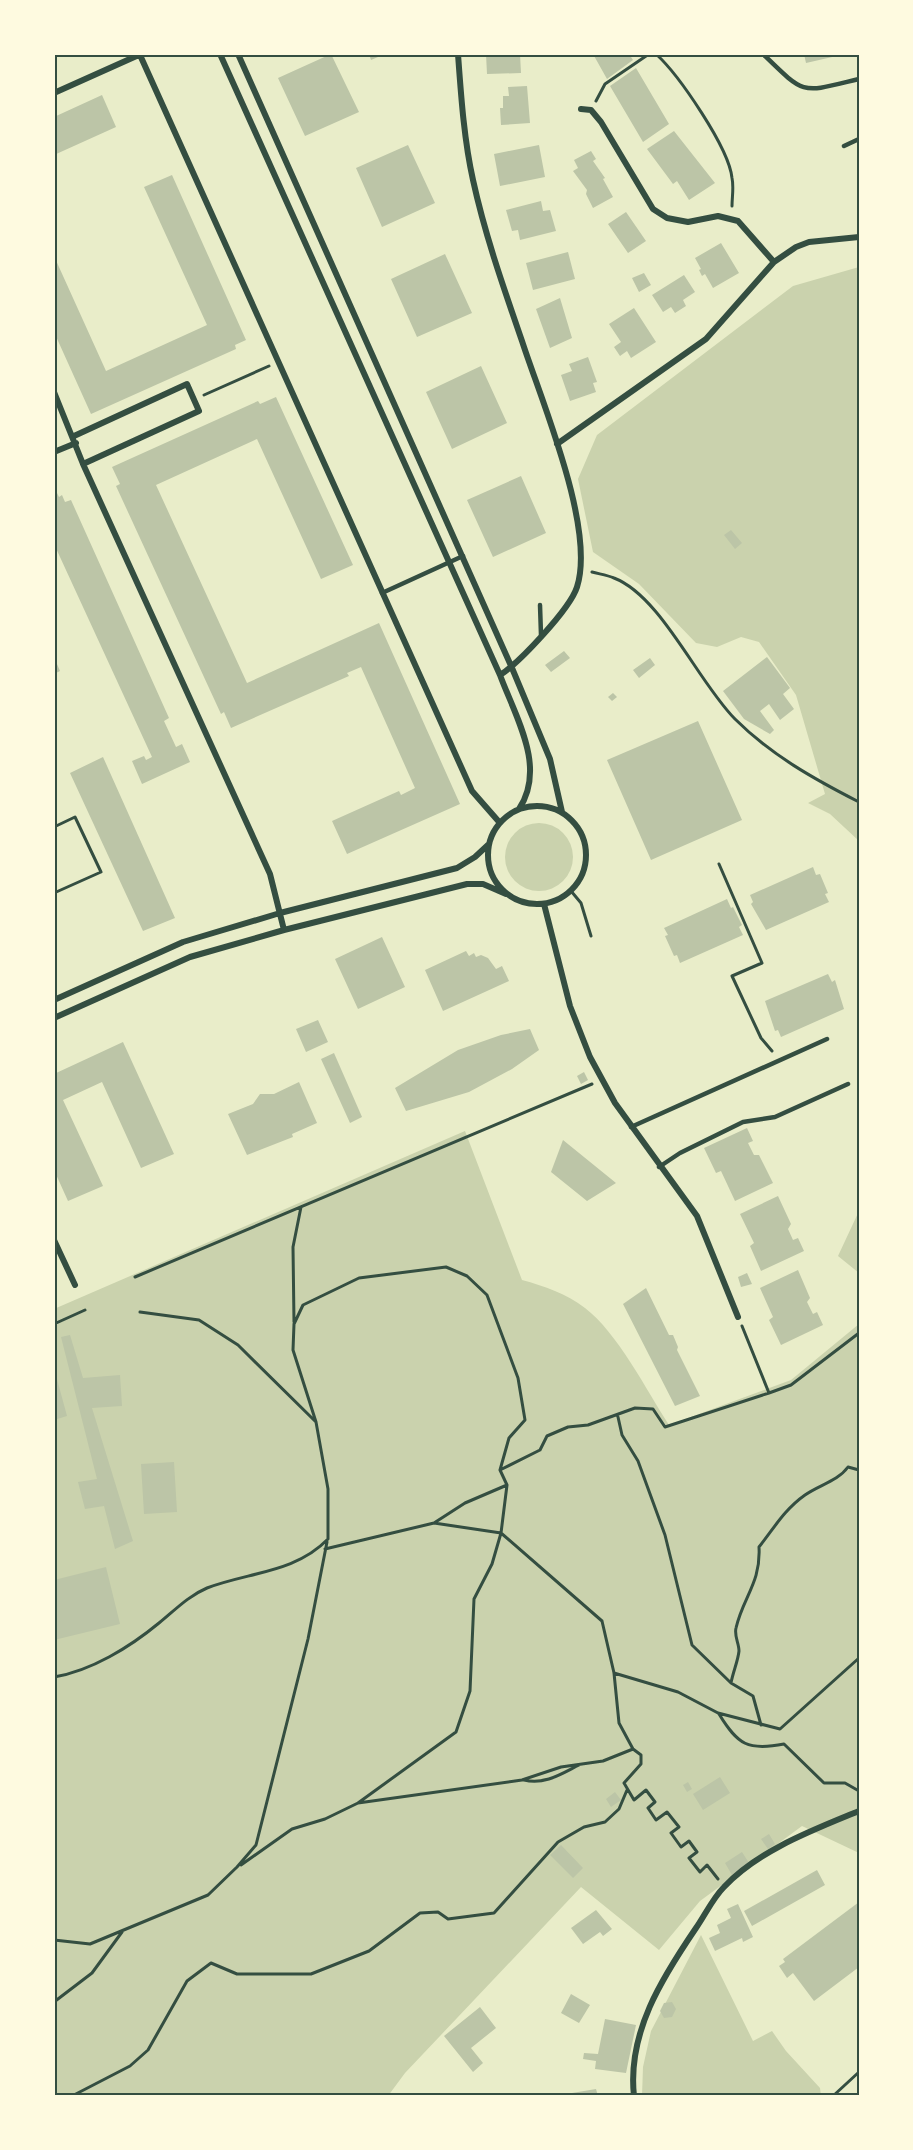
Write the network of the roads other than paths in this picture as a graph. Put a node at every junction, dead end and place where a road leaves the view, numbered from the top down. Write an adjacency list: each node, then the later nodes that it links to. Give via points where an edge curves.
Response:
1 (220, 54): 19 (street)
2 (238, 54): 18 (street)
3 (458, 54): 15 (street, via 473,179)
4 (763, 54): 6 (lane, via 803,89)
5 (139, 55): 7 (street); 20 (street)
6 (859, 79)
7 (54, 93)
8 (581, 109): 12 (street, via 591,110 653,209 667,218 688,222 718,216 738,221)
9 (859, 140): 10 (lane)
10 (844, 146)
11 (859, 237): 12 (street, via 809,242)
12 (774, 262): 15 (street, via 706,339)
13 (54, 392): 14 (street)
14 (75, 439): 16 (street); 17 (street); 17 (street, via 187,384 199,411)
15 (557, 444): 22 (street, via 574,500 579,569 577,587)
16 (54, 452)
17 (83, 464): 31 (street, via 270,874)
18 (463, 556): 19 (lane); 23 (street)
19 (448, 562): 20 (lane); 24 (street)
20 (382, 593): 27 (street, via 472,791)
21 (540, 605): 22 (lane)
22 (541, 635): 23 (street)
23 (512, 668): 24 (street); 26 (street, via 550,759)
24 (500, 675): 25 (street, via 527,746 531,768 527,797)
25 (519, 809): 26 (street, via 534,806); 27 (street)
26 (562, 812): 30 (street, via 582,835 586,865 572,891)
27 (500, 822): 28 (street)
28 (489, 844): 29 (street, via 490,872); 31 (street, via 457,868)
29 (506, 894): 30 (street, via 524,903); 32 (street, via 483,884 467,884)
30 (544, 904): 37 (street, via 570,1006 602,1080)
31 (280, 913): 32 (street); 33 (street, via 183,942)
32 (284, 930): 34 (street, via 190,957)
33 (54, 1000)
34 (54, 1018)
35 (827, 1039): 37 (lane)
36 (848, 1084): 38 (lane, via 775,1117 743,1122)
37 (631, 1127): 38 (street)
38 (659, 1167): 41 (street, via 697,1216)
39 (54, 1240): 40 (street)
40 (75, 1285)
41 (738, 1317)
42 (859, 1811): 43 (street, via 800,1836 724,1887 670,1965 648,2009 636,2048)
43 (634, 2096)

